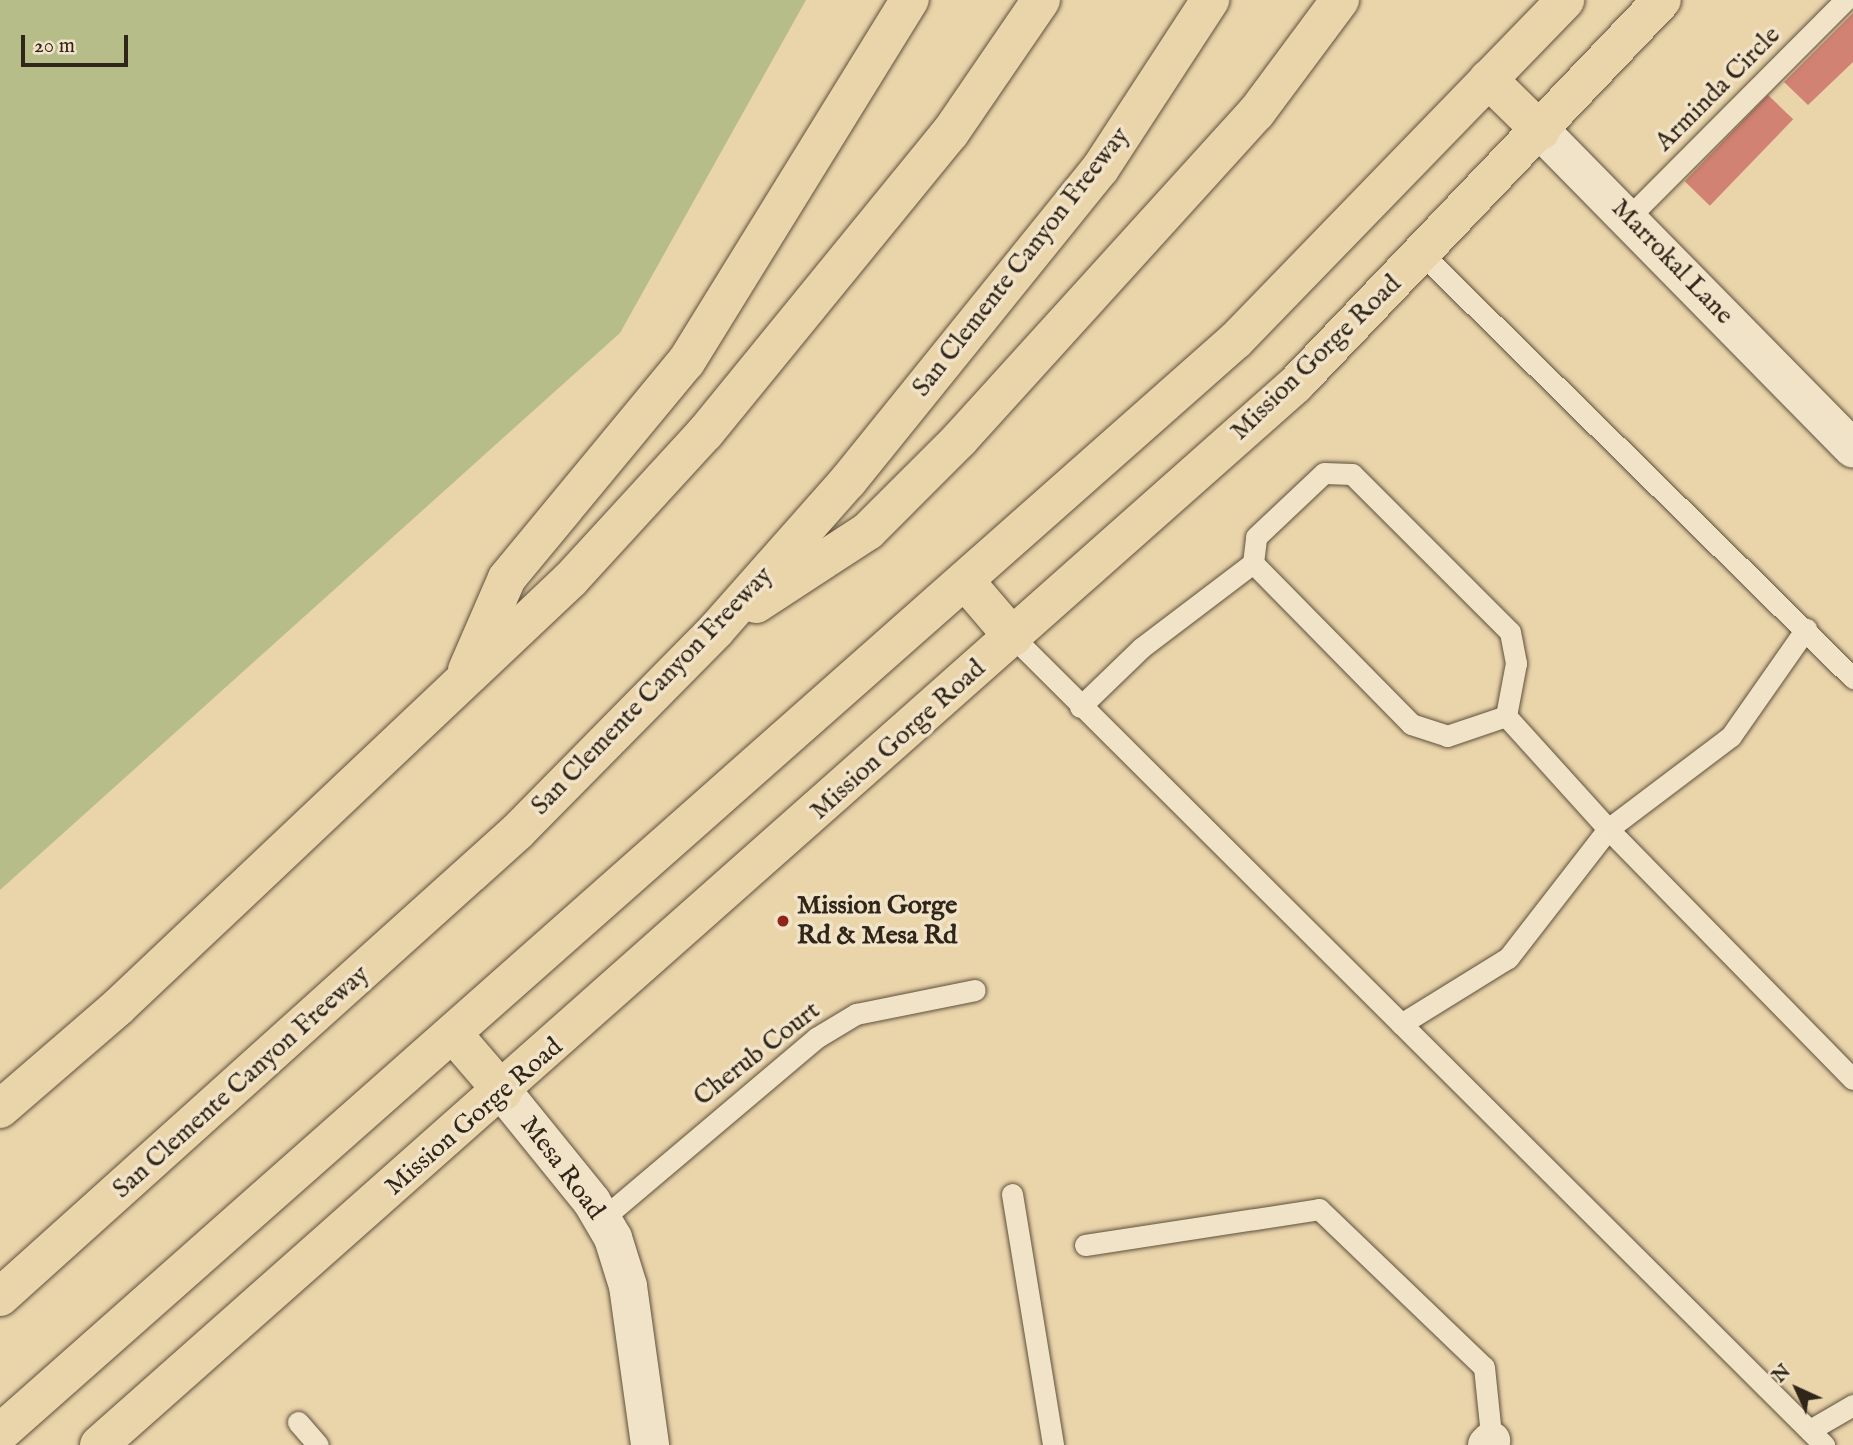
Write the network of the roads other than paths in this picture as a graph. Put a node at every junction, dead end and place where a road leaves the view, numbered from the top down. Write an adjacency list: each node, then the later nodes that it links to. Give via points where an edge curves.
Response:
1 (910, 0): 19 (main road, via 686,362 507,578)
2 (1041, 0): 19 (main road, via 950,133 705,433)
3 (1210, 0): 16 (main road, San Clemente Canyon Freeway, via 1100,169 848,481)
4 (1340, 0): 16 (main road, via 1256,113 951,449 869,531)
5 (1565, 0): 8 (main road)
6 (1662, 0): 9 (main road, Mission Gorge Road)
7 (1846, 0): 10 (lane, Arminda Circle)
8 (1488, 79): 9 (main road, Marrokal Lane); 14 (main road, via 1236,340)
9 (1541, 131): 10 (street, Marrokal Lane); 11 (main road, Mission Gorge Road)
10 (1629, 217): 12 (street, Marrokal Lane)
11 (1422, 254): 15 (lane); 17 (main road, Mission Gorge Road, via 1296,384)
12 (1853, 448)
13 (1253, 563): 20 (lane, via 1141,648); 21 (lane, via 1411,724 1447,736); 21 (lane, via 1256,537 1324,473 1352,474 1510,632 1516,663)
14 (965, 580): 17 (main road); 25 (main road)
15 (1806, 629): 18 (lane); 22 (lane, via 1731,736)
16 (716, 630): 32 (main road, San Clemente Canyon Freeway, via 518,831)
17 (1013, 637): 20 (lane); 27 (main road, Mission Gorge Road)
18 (1853, 678)
19 (458, 691): 28 (main road)
20 (1080, 707): 24 (lane)
21 (1506, 716): 22 (lane)
22 (1608, 829): 24 (lane, via 1508,957); 26 (lane)
23 (975, 990): 30 (lane, Cherub Court, via 856,1014 817,1038)
24 (1401, 1024): 36 (lane)
25 (454, 1035): 27 (main road, Mesa Road); 35 (main road)
26 (1853, 1079)
27 (503, 1092): 30 (street, Mesa Road); 38 (main road, Mission Gorge Road)
28 (0, 1109)
29 (1012, 1194): 41 (lane)
30 (602, 1219): 40 (street, Mesa Road, via 628,1286)
31 (1085, 1245): 37 (lane, via 1319,1209 1484,1367)
32 (0, 1297)
33 (1853, 1405): 36 (lane)
34 (298, 1422): 39 (lane)
35 (0, 1433)
36 (1817, 1437)
37 (1490, 1444)
38 (99, 1445)
39 (318, 1445)
40 (650, 1445)
41 (1053, 1445)

